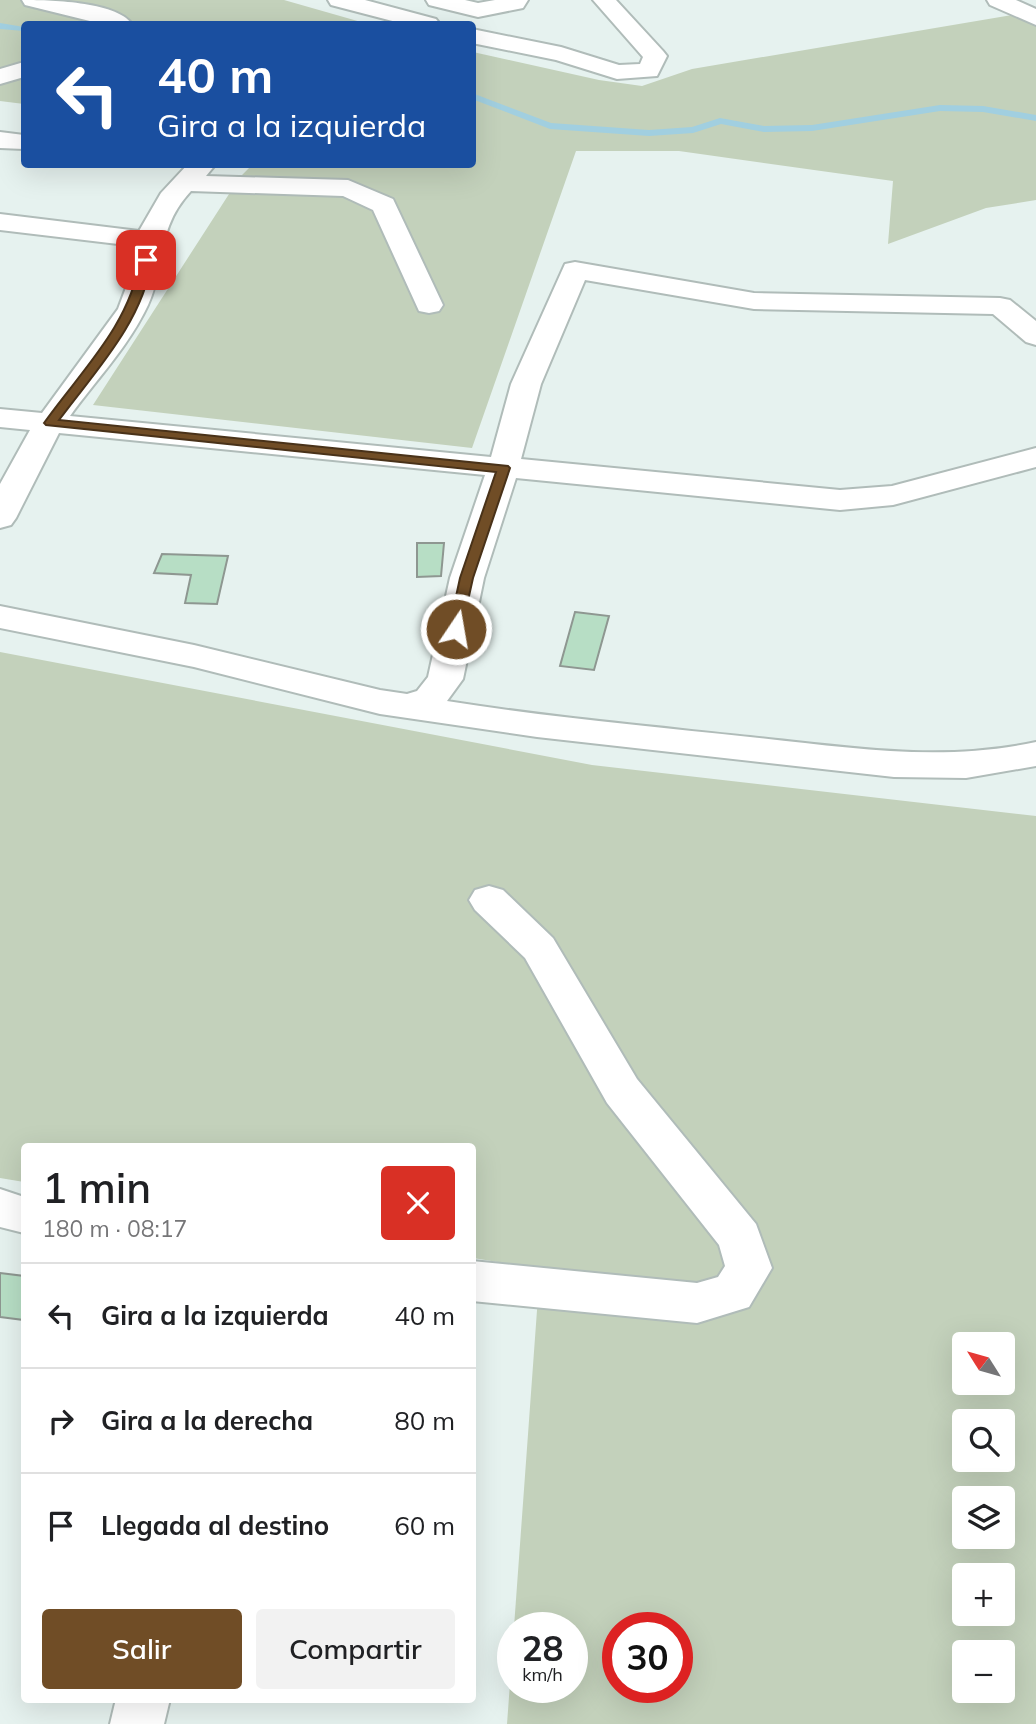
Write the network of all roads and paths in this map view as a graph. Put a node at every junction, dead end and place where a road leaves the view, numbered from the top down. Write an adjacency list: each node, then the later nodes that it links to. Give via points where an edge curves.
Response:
1 (33, 0): 8 (street)
2 (339, 0): 9 (street)
3 (437, 0): 4 (street, via 478,10)
4 (517, 0)
5 (604, 0): 10 (street, via 655,56 649,71 617,72 561,54)
6 (998, 0): 7 (street)
7 (1036, 18)
8 (113, 21)
9 (417, 21)
10 (476, 37)
11 (21, 70): 12 (street)
12 (0, 77)
13 (0, 140): 14 (street)
14 (21, 142)
15 (193, 174): 17 (street, via 163,207); 18 (street, via 348,188 384,205)
16 (0, 222): 17 (street)
17 (149, 240): 21 (street, via 133,307)
18 (429, 305)
19 (1036, 336): 23 (street, via 1000,306 754,301 575,270 526,384)
20 (0, 418): 21 (street)
21 (50, 423): 23 (street); 24 (street)
22 (1036, 457): 23 (street, via 893,495 840,500)
23 (503, 468): 26 (street, via 467,578 445,679 430,699)
24 (0, 518)
25 (0, 617): 26 (street)
26 (409, 706): 27 (street, via 500,722 920,767 1004,763)
27 (1036, 754)
28 (489, 900): 33 (street, via 539,948 622,1091 740,1237 749,1268 733,1293 697,1303)
29 (0, 1208): 30 (street)
30 (21, 1214)
31 (0, 1220): 32 (street)
32 (21, 1223)
33 (476, 1280)
34 (142, 1703): 35 (street)
35 (137, 1724)

